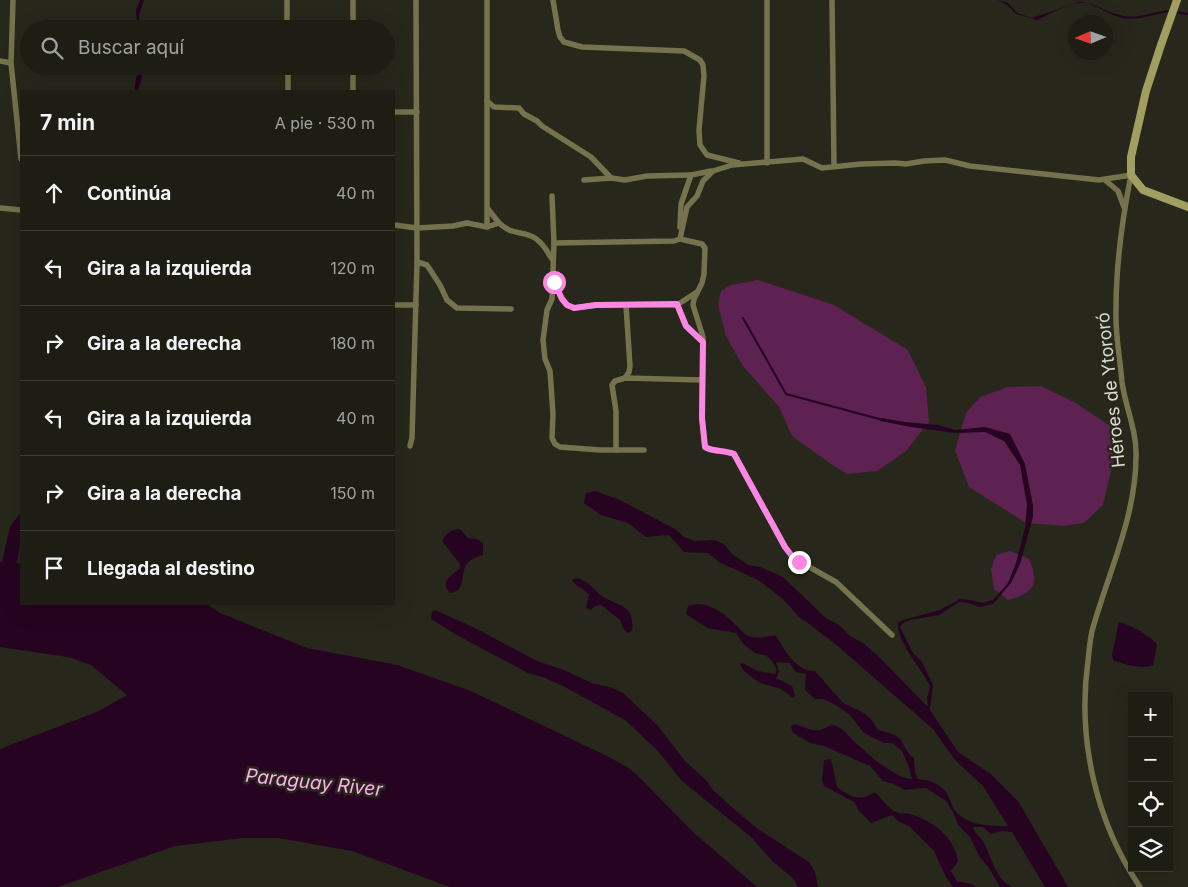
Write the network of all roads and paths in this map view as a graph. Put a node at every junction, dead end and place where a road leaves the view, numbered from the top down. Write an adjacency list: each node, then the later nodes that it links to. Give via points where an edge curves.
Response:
1 (13, 0): 13 (street)
2 (287, 0): 10 (street)
3 (353, 0): 11 (street)
4 (416, 0): 20 (street)
5 (487, 0): 18 (street)
6 (553, 0): 23 (street, via 560,38 564,42 582,47 684,52 700,60 704,76 700,146 707,155)
7 (766, 0): 22 (street)
8 (832, 0): 24 (street)
9 (1176, 3): 26 (main road, Héroes de Ytororó, via 1146,91 1131,157)
10 (287, 20)
11 (353, 20)
12 (0, 61): 13 (street)
13 (11, 63): 21 (street)
14 (288, 75): 16 (street)
15 (353, 75): 17 (street)
16 (288, 90)
17 (353, 90)
18 (487, 101): 28 (street, via 494,107 519,108 591,157); 32 (street)
19 (395, 112): 20 (street)
20 (417, 112): 40 (street)
21 (20, 149)
22 (767, 163): 23 (street); 24 (street, via 803,159 822,168)
23 (741, 164): 25 (street)
24 (834, 166): 30 (street, via 945,160 970,166)
25 (713, 171): 27 (street); 41 (street, via 687,208)
26 (1131, 175): 30 (street); 33 (main road, via 1143,190); 35 (street, Héroes de Ytororó)
27 (691, 176): 28 (street); 41 (street, via 681,204)
28 (611, 178): 29 (street)
29 (584, 180)
30 (1105, 180): 35 (street, via 1118,191)
31 (552, 196): 42 (street)
32 (487, 207): 37 (street); 39 (street)
33 (1188, 207)
34 (0, 208): 36 (street)
35 (1124, 209): 59 (street, Héroes de Ytororó, via 1116,311 1123,384 1137,453 1135,487 1092,632 1084,723 1089,761 1111,834)
36 (20, 210)
37 (499, 223): 39 (street); 43 (street, via 509,231 535,238)
38 (395, 225): 40 (street)
39 (487, 227): 40 (street, via 467,223)
40 (417, 228): 44 (street)
41 (680, 239): 42 (street); 46 (street, via 698,242 705,248 704,274)
42 (554, 243): 43 (street)
43 (552, 259): 45 (street)
44 (417, 262): 50 (street); 51 (street, via 427,265 447,300 458,308)
45 (551, 276): 49 (street, via 558,294 574,308); 56 (street, via 552,299 547,310 543,340 550,372 552,438 560,447)
46 (698, 291): 47 (street); 52 (street, via 693,305)
47 (677, 304): 49 (street); 52 (street, via 686,326)
48 (395, 305): 50 (street)
49 (626, 305): 53 (street, via 630,372)
50 (416, 306): 55 (street)
51 (511, 309)
52 (703, 342): 54 (street)
53 (625, 378): 54 (street); 56 (street, via 612,385)
54 (702, 380): 58 (street, via 705,447 734,454 794,559 831,578)
55 (410, 446)
56 (616, 450): 57 (street)
57 (644, 450)
58 (892, 635)
59 (1140, 887)

